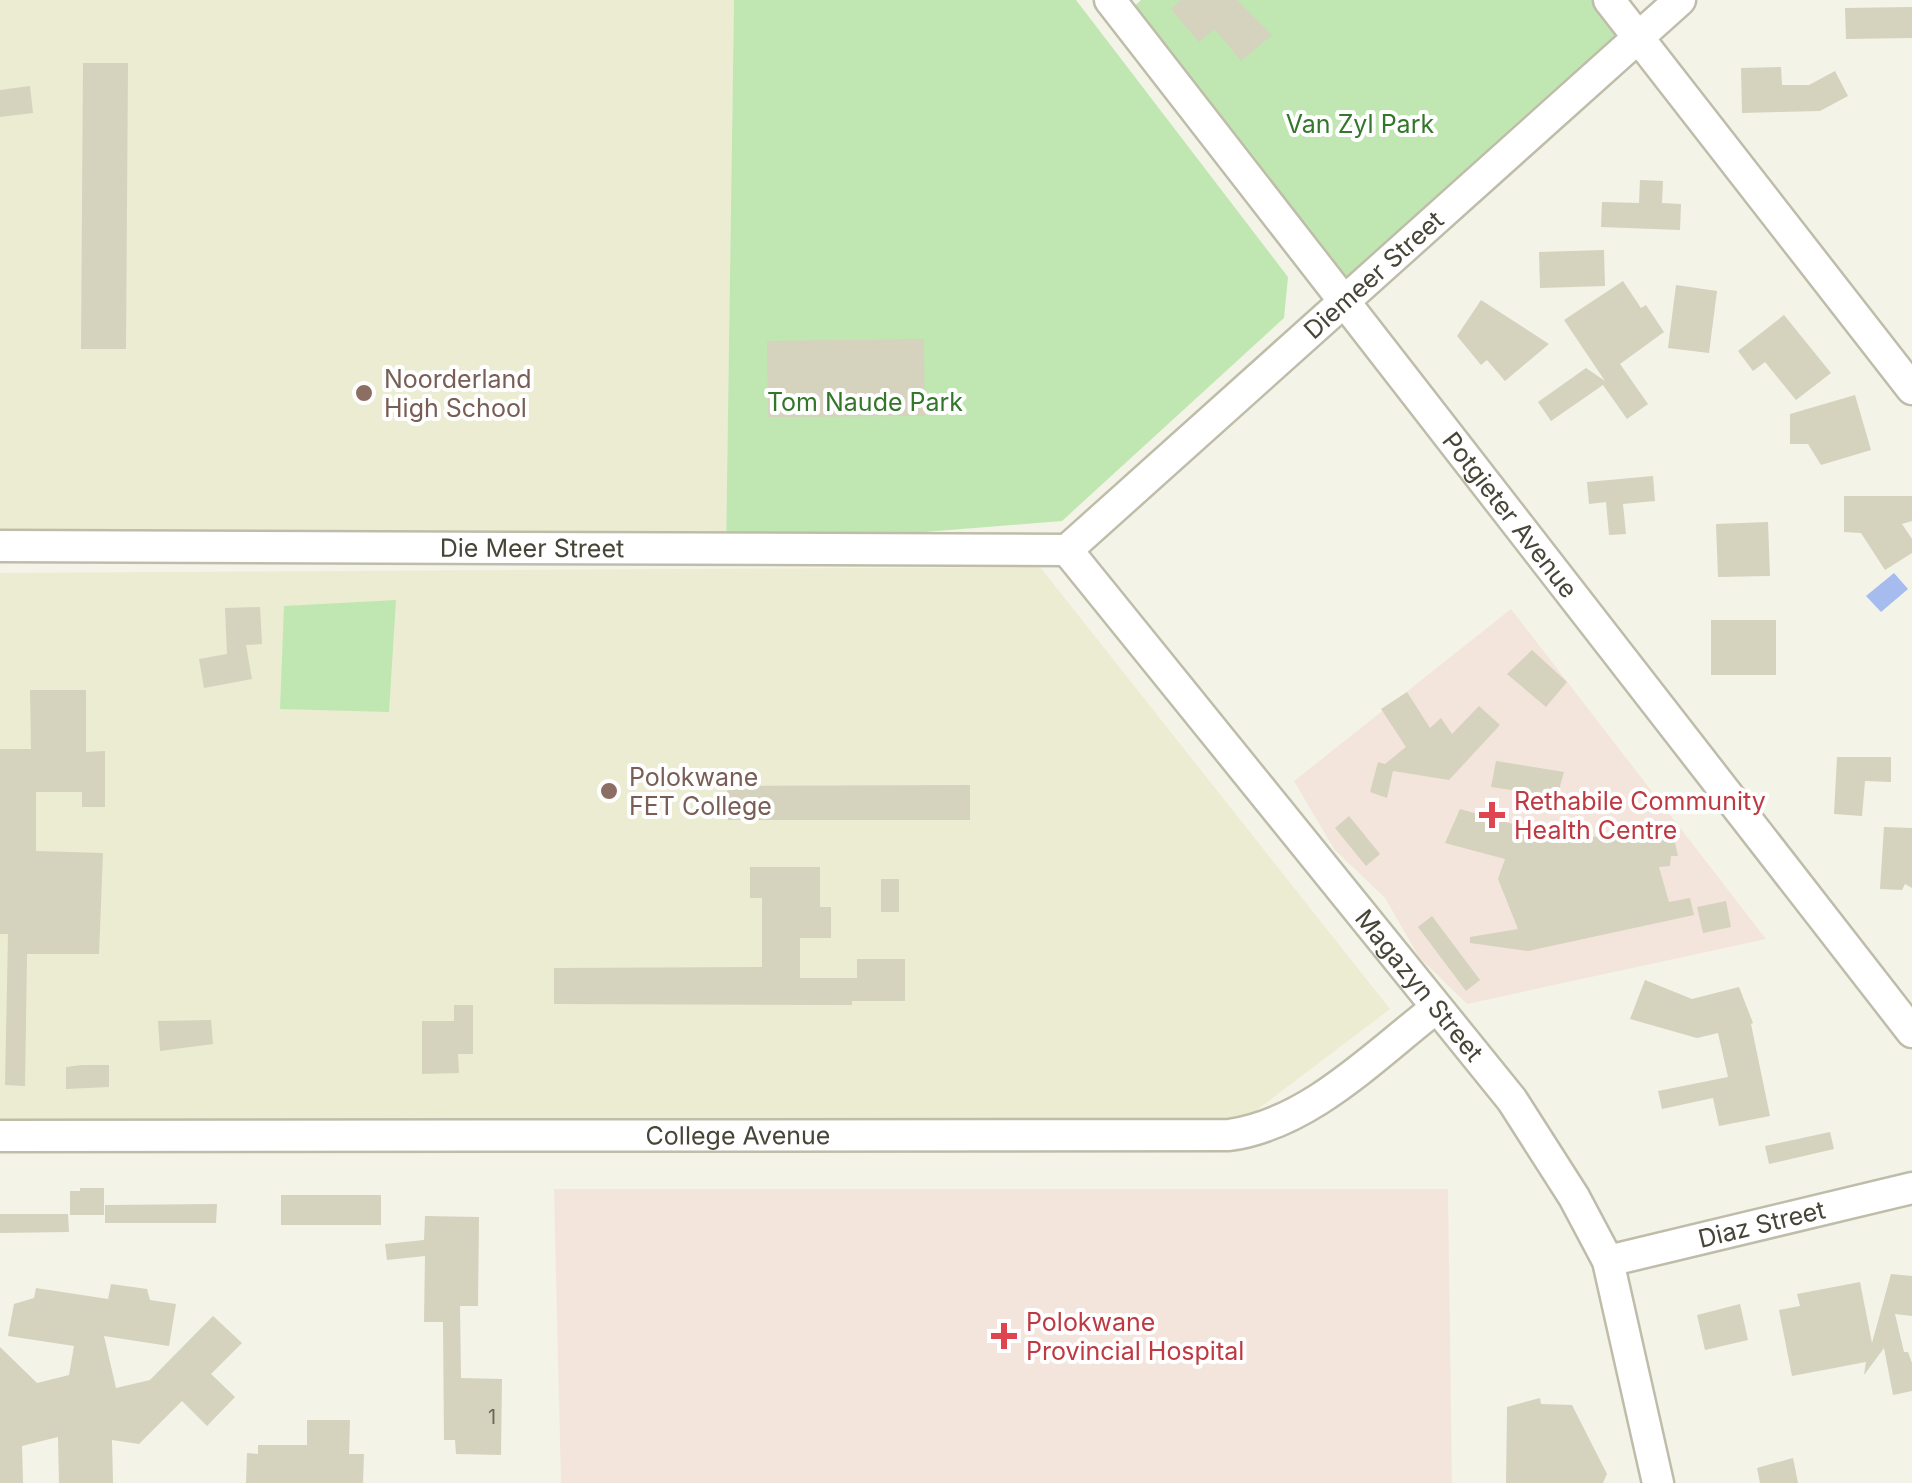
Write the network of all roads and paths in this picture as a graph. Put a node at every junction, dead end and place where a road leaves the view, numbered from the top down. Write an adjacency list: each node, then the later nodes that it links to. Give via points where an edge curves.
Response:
1 (1110, 0): 5 (street, Potgieter Avenue)
2 (1609, 0): 4 (street)
3 (1680, 0): 4 (street, Diemeer Street)
4 (1638, 38): 5 (street, Diemeer Street); 6 (street)
5 (1344, 303): 8 (street, Diemeer Street); 10 (street, Potgieter Avenue)
6 (1912, 389)
7 (0, 546): 8 (street, Die Meer Street)
8 (1067, 550): 9 (street, Magazyn Street)
9 (1436, 1008): 11 (street, College Avenue, via 1304,1110 1229,1134); 13 (street, Magazyn Street, via 1512,1100)
10 (1912, 1032)
11 (0, 1136)
12 (1912, 1188): 13 (street, Diaz Street)
13 (1608, 1260): 14 (street, Magazyn Street)
14 (1658, 1483)

